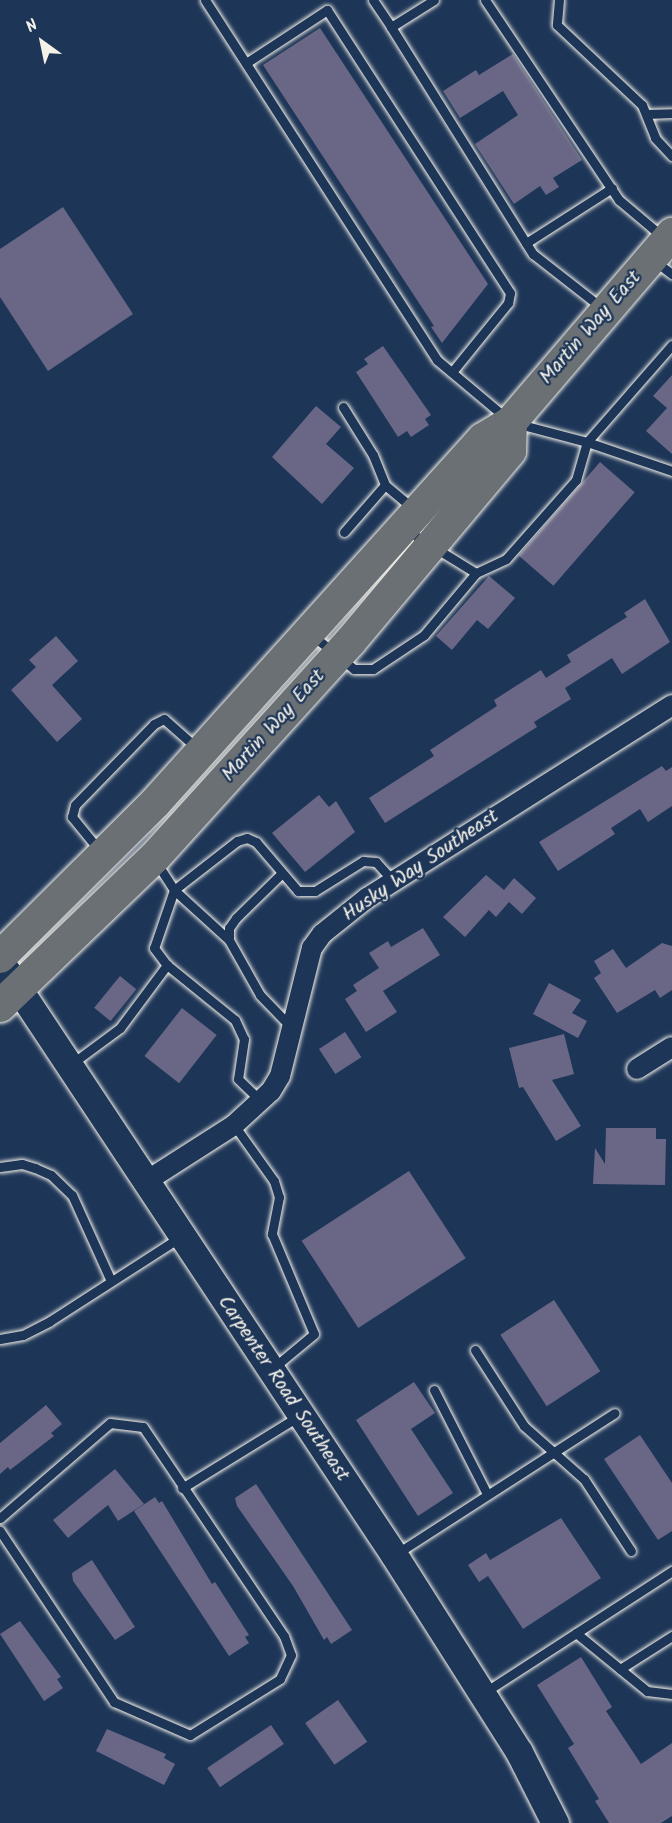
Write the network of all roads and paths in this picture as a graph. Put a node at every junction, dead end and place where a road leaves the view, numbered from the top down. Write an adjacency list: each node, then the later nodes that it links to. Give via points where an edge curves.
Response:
1 (206, 0): 7 (lane)
2 (373, 0): 6 (lane)
3 (434, 0): 6 (lane)
4 (485, 0): 11 (lane)
5 (559, 0): 9 (lane, via 557,25)
6 (391, 27): 12 (lane)
7 (246, 63): 16 (lane, via 433,355); 16 (lane, via 327,10 510,293 508,303)
8 (672, 113): 9 (lane)
9 (647, 114): 10 (lane, via 655,138)
10 (672, 156)
11 (612, 188): 12 (lane); 13 (lane)
12 (526, 243): 14 (lane, via 533,254)
13 (666, 252): 14 (main road, Martin Way East)
14 (606, 312): 18 (main road, Martin Way East)
15 (672, 345): 19 (lane)
16 (452, 372): 18 (lane)
17 (343, 407): 21 (lane, via 373,455)
18 (511, 422): 19 (lane); 22 (main road, Martin Way East, via 483,439)
19 (587, 442): 20 (lane); 24 (lane, via 576,480 506,559)
20 (672, 471)
21 (385, 485): 22 (lane); 23 (lane)
22 (426, 527): 24 (lane); 25 (main road, Martin Way East); 26 (main road, Martin Way East)
23 (344, 532)
24 (476, 573): 26 (lane, via 424,635 402,653 365,672)
25 (310, 633): 26 (lane); 28 (main road, Martin Way East)
26 (337, 657): 30 (main road, Martin Way East)
27 (672, 705): 32 (street, Husky Way Southeast)
28 (201, 752): 29 (main road, Martin Way East); 29 (lane, via 165,718 154,724 75,805 72,817)
29 (102, 855): 35 (main road, Martin Way East)
30 (154, 858): 33 (lane); 37 (main road, Martin Way East)
31 (281, 874): 32 (lane, via 290,886 306,893 363,861 376,862); 33 (lane, via 255,842 247,838 237,841); 34 (lane, via 236,918 229,928)
32 (393, 881): 38 (street, Husky Way Southeast, via 322,934 312,948)
33 (174, 890): 34 (lane); 36 (lane, via 154,939 154,948)
34 (230, 940): 38 (lane, via 260,995)
35 (0, 959): 37 (main road, Carpenter Road Southeast)
36 (167, 965): 40 (lane, via 120,1028); 42 (lane, via 235,1020 244,1039 238,1079)
37 (9, 998): 40 (main road, Carpenter Road Southeast)
38 (291, 1027): 42 (street, Husky Way Southeast, via 280,1076)
39 (672, 1047): 41 (street)
40 (68, 1066): 45 (main road, Carpenter Road Southeast)
41 (637, 1069)
42 (261, 1101): 43 (street, Husky Way Southeast)
43 (234, 1125): 45 (street, Husky Way Southeast); 50 (lane, via 274,1180 279,1197 272,1234 314,1334)
44 (0, 1167): 47 (lane, via 22,1164 35,1168 51,1175 72,1195)
45 (145, 1182): 46 (main road, Carpenter Road Southeast)
46 (182, 1237): 47 (lane); 50 (main road, Carpenter Road Southeast)
47 (111, 1281): 48 (lane, via 23,1335)
48 (0, 1339)
49 (475, 1350): 54 (lane, via 524,1426)
50 (271, 1370): 53 (main road, Carpenter Road Southeast)
51 (434, 1390): 56 (lane)
52 (615, 1413): 54 (lane)
53 (301, 1415): 55 (lane); 60 (main road, Carpenter Road Southeast)
54 (556, 1452): 56 (lane); 59 (lane, via 584,1479)
55 (182, 1488): 57 (lane, via 143,1427 110,1423); 58 (lane, via 284,1636 291,1655 280,1679 190,1735 114,1702)
56 (487, 1494): 60 (lane)
57 (0, 1518)
58 (0, 1531)
59 (631, 1551)
60 (394, 1555): 65 (main road, Carpenter Road Southeast)
61 (672, 1571): 62 (lane)
62 (576, 1633): 64 (lane); 65 (lane)
63 (672, 1636): 64 (lane)
64 (620, 1669): 66 (lane, via 647,1691)
65 (483, 1693): 67 (main road, Carpenter Road Southeast)
66 (672, 1694)
67 (555, 1823)

